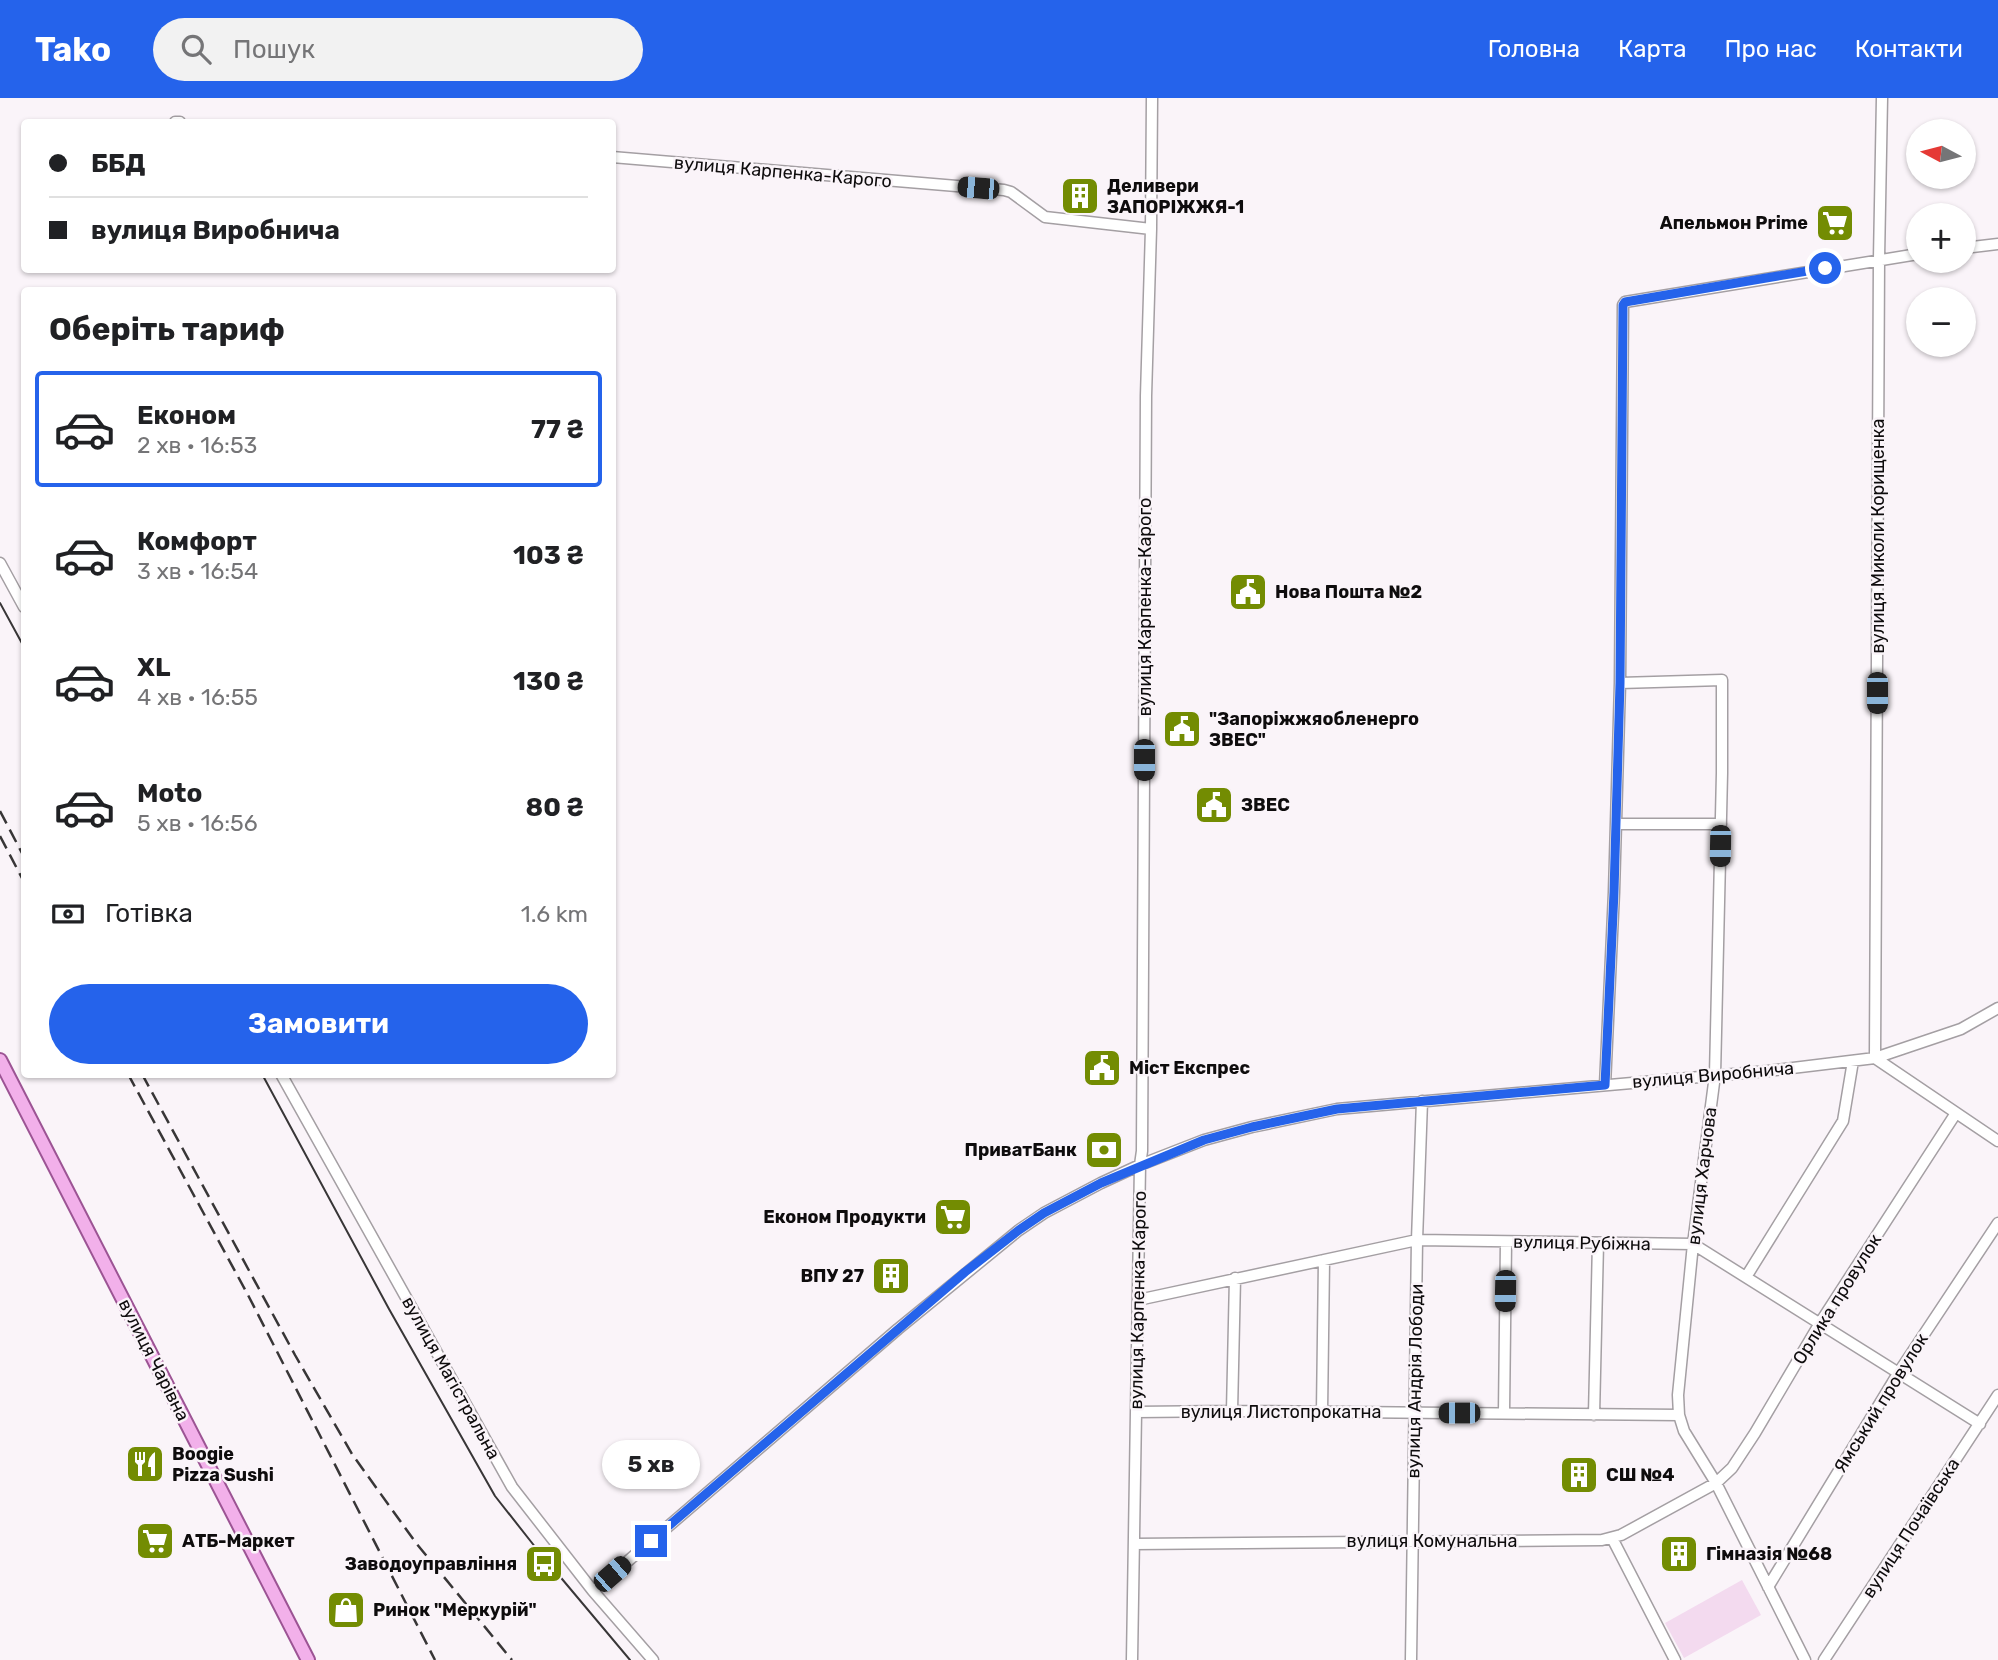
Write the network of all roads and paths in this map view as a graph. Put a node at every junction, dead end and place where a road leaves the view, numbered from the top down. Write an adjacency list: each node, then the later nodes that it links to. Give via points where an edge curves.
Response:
1 (1152, 98): 4 (street)
2 (1882, 98): 8 (street, вулиця Миколи Корищенка)
3 (616, 157): 4 (street, вулиця Карпенка-Карого, via 1004,190 1045,217)
4 (1151, 229): 24 (street, вулиця Карпенка-Карого)
5 (1998, 244): 6 (street)
6 (1976, 247)
7 (1906, 256): 8 (street)
8 (1879, 260): 11 (street, via 1623,305); 15 (street, вулиця Миколи Корищенка)
9 (0, 563): 10 (street)
10 (21, 602)
11 (1620, 683): 12 (street); 13 (street, вулиця Харчова, via 1722,680)
12 (1616, 824): 13 (street); 20 (street)
13 (1721, 824): 18 (street, вулиця Харчова)
14 (1998, 1009): 15 (street, вулиця Виробнича, via 1961,1029)
15 (1875, 1058): 17 (street, вулиця Виробнича); 22 (street)
16 (0, 1060): 51 (main road, вулиця Чарівна)
17 (1853, 1060): 18 (street, вулиця Виробнича); 31 (street, via 1843,1121)
18 (1715, 1075): 20 (street, вулиця Виробнича); 29 (street, вулиця Харчова)
19 (283, 1078): 50 (street, вулиця Магістральна, via 512,1487)
20 (1605, 1085): 21 (street, вулиця Виробнича)
21 (1422, 1101): 24 (street, вулиця Виробнича, via 1337,1109 1252,1127); 26 (street, вулиця Андрія Лободи)
22 (1956, 1113): 23 (street); 34 (street, Орлика провулок)
23 (1998, 1141)
24 (1140, 1165): 33 (street, вулиця Карпенка-Карого); 50 (street, вулиця Виробнича, via 1019,1230)
25 (1998, 1223): 35 (street, Ямський провулок)
26 (1417, 1240): 27 (street, вулиця Рубіжна); 30 (street, вулиця Рубіжна); 40 (street, вулиця Андрія Лободи)
27 (1506, 1242): 28 (street, вулиця Рубіжна); 41 (street)
28 (1598, 1243): 29 (street, вулиця Рубіжна); 42 (street)
29 (1693, 1244): 31 (street); 43 (street, вулиця Харчова)
30 (1324, 1260): 32 (street, вулиця Рубіжна); 39 (street)
31 (1746, 1277): 34 (street)
32 (1235, 1278): 33 (street, вулиця Рубіжна); 37 (street)
33 (1138, 1300): 38 (street, вулиця Карпенка-Карого)
34 (1820, 1323): 35 (street); 45 (street, Орлика провулок, via 1755,1433)
35 (1899, 1372): 44 (street); 49 (street, Ямський провулок)
36 (1998, 1395): 44 (street, вулиця Почаївська)
37 (1232, 1411): 38 (street, вулиця Листопрокатна); 39 (street, вулиця Листопрокатна)
38 (1136, 1412): 48 (street, вулиця Карпенка-Карого)
39 (1322, 1412): 40 (street, вулиця Листопрокатна)
40 (1414, 1412): 41 (street, вулиця Листопрокатна); 47 (street, вулиця Андрія Лободи)
41 (1503, 1413): 42 (street, вулиця Листопрокатна)
42 (1594, 1415): 43 (street, вулиця Листопрокатна)
43 (1679, 1415): 45 (street, вулиця Харчова)
44 (1980, 1424): 57 (street, вулиця Почаївська)
45 (1716, 1483): 46 (street, вулиця Комунальна); 49 (street, вулиця Харчова)
46 (1612, 1538): 47 (street, вулиця Комунальна); 55 (street)
47 (1413, 1542): 48 (street, вулиця Комунальна); 54 (street, вулиця Андрія Лободи)
48 (1134, 1544): 53 (street, вулиця Карпенка-Карого)
49 (1768, 1587): 56 (street, вулиця Харчова)
50 (593, 1591): 52 (street, вулиця Магістральна)
51 (308, 1660)
52 (653, 1660)
53 (1132, 1660)
54 (1411, 1660)
55 (1675, 1660)
56 (1805, 1660)
57 (1824, 1660)

